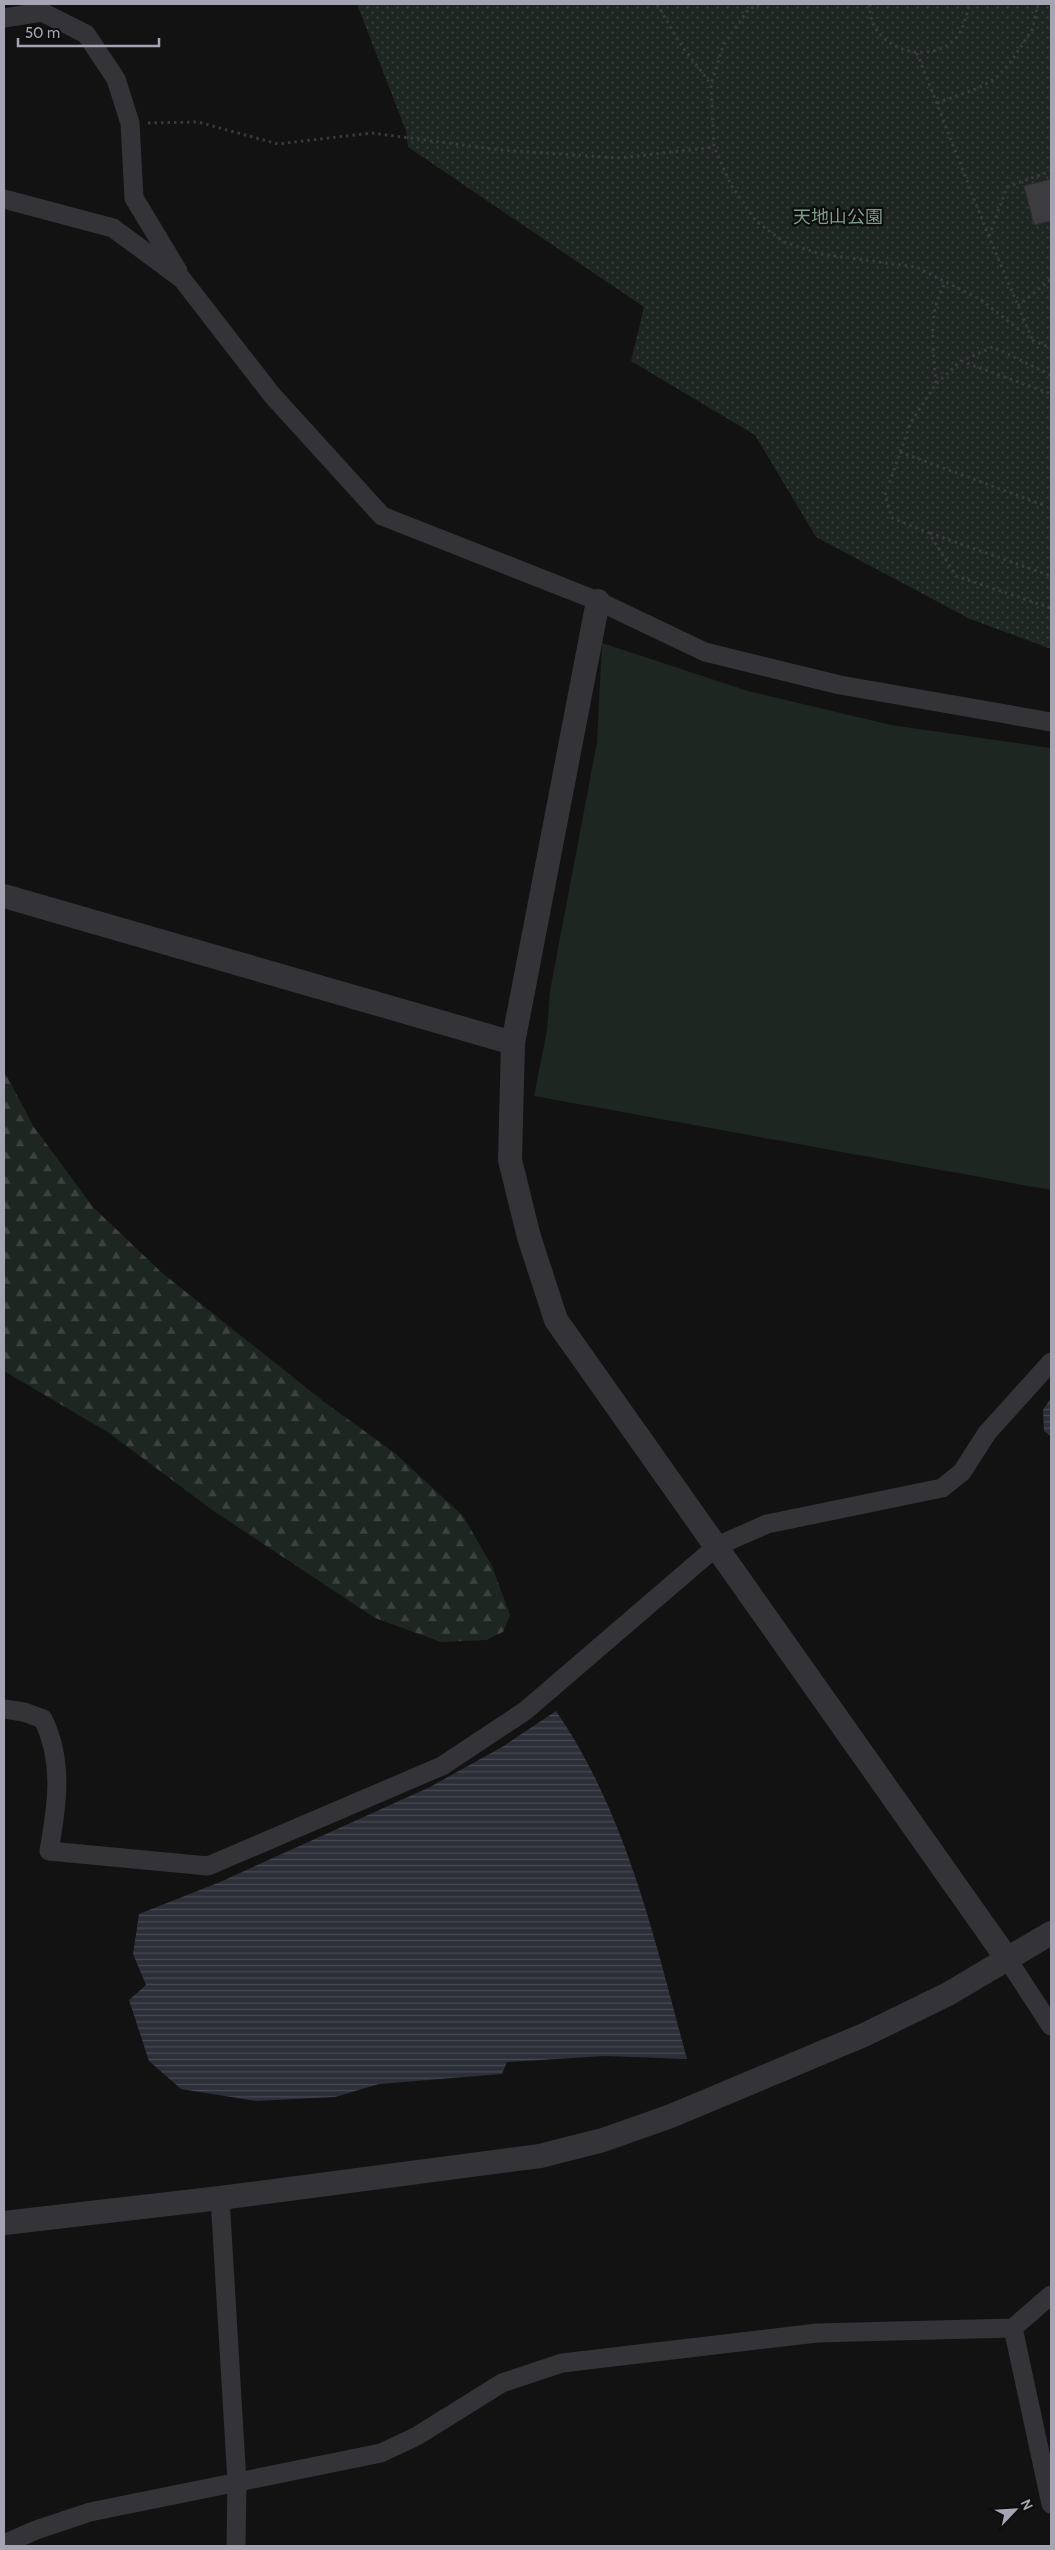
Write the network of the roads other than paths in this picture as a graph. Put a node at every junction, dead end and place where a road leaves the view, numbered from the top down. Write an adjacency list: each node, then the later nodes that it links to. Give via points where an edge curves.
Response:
1 (4, 18): 3 (street, via 42,12 86,34 116,79 130,123 134,198)
2 (4, 199): 3 (street, via 113,228)
3 (182, 279): 4 (street, via 272,395 382,516)
4 (598, 602): 5 (street, via 705,652 840,685); 7 (street)
5 (1051, 722)
6 (4, 896): 7 (street)
7 (514, 1043): 9 (street, via 510,1160 529,1238 556,1320)
8 (1051, 1362): 9 (street, via 987,1433 962,1472 942,1488 768,1524)
9 (717, 1546): 10 (street, via 526,1712 442,1766 208,1866 49,1851 58,1786 52,1737 43,1719); 12 (street)
10 (4, 1709)
11 (1051, 1933): 12 (street)
12 (1008, 1960): 13 (street); 14 (street, via 864,2035 671,2116 603,2140 540,2156)
13 (1051, 2026)
14 (220, 2198): 15 (street); 18 (street)
15 (4, 2223)
16 (1051, 2295): 17 (street)
17 (1014, 2328): 18 (street, via 817,2334 562,2363 502,2383 417,2436 381,2453); 19 (street)
18 (237, 2482): 20 (street, via 90,2512); 21 (street)
19 (1051, 2504)
20 (4, 2544)
21 (236, 2546)

